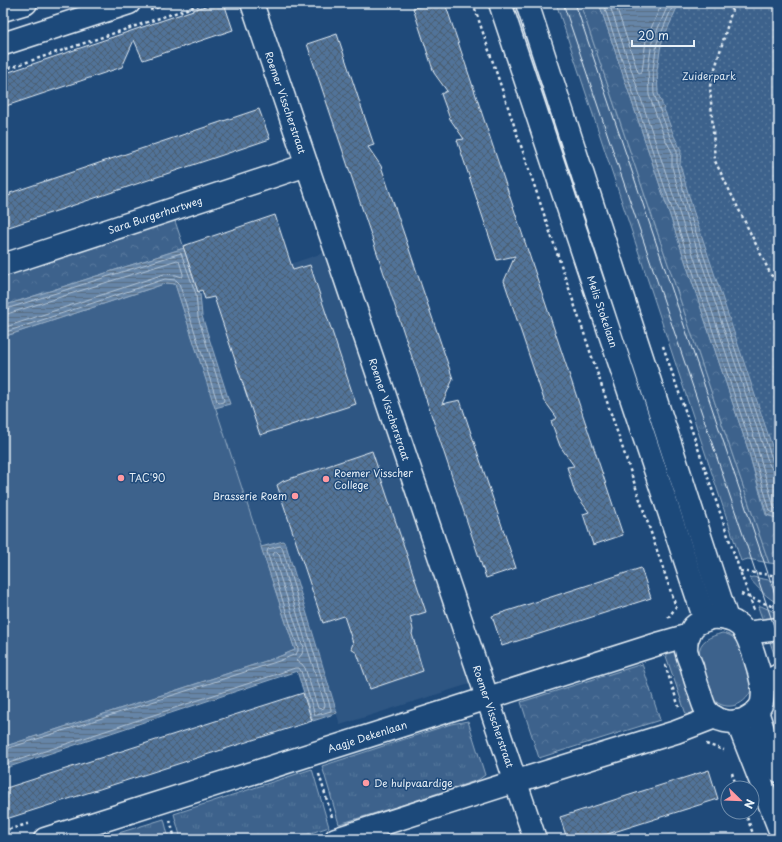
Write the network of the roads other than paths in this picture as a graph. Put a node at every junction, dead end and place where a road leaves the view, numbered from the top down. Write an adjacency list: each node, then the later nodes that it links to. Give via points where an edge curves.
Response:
1 (26, 3): 6 (street)
2 (128, 3): 7 (street)
3 (252, 3): 8 (street, Roemer Visscherstraat)
4 (500, 3): 11 (street, Melis Stokelaan)
5 (527, 3): 10 (street)
6 (3, 10)
7 (3, 44)
8 (307, 165): 9 (street, Sara Burgerhartweg); 16 (street, Roemer Visscherstraat)
9 (3, 265)
10 (727, 619): 11 (street); 13 (street, via 734,621)
11 (705, 620): 14 (street, via 695,626)
12 (779, 629): 13 (street)
13 (745, 633): 15 (street, via 756,660)
14 (689, 635): 16 (street, Aagje Dekenlaan); 18 (street, via 686,650 704,707)
15 (771, 680): 17 (street)
16 (488, 698): 21 (street, Roemer Visscherstraat); 23 (street, Aagje Dekenlaan)
17 (757, 711): 19 (street); 20 (street)
18 (715, 717): 19 (street, via 729,722); 21 (street, via 676,732)
19 (737, 721): 22 (street)
20 (779, 771)
21 (516, 781): 24 (street); 25 (street, Roemer Visscherstraat)
22 (779, 828)
23 (46, 839)
24 (337, 839)
25 (536, 839)

